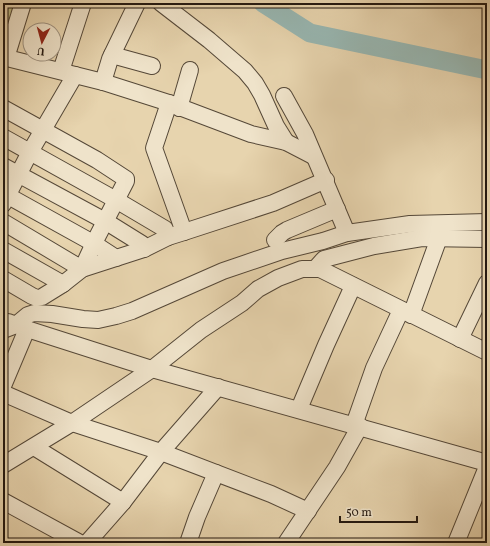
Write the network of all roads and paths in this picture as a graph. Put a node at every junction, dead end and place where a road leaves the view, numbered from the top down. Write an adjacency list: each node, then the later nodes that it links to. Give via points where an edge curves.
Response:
1 (23, 3): 6 (street)
2 (83, 3): 9 (street)
3 (137, 3): 5 (street)
4 (161, 3): 16 (street, via 245,71 262,95)
5 (112, 56): 7 (street); 10 (street)
6 (4, 57): 9 (street)
7 (152, 66)
8 (190, 70): 12 (street)
9 (68, 73): 10 (street); 14 (street)
10 (103, 82): 12 (street)
11 (284, 96): 18 (street, via 305,134)
12 (174, 105): 16 (street, via 251,134); 28 (street, via 154,148)
13 (3, 108): 14 (street)
14 (43, 130): 17 (street); 23 (street, via 126,179)
15 (3, 137): 17 (street)
16 (286, 142): 18 (street)
17 (30, 152): 20 (street); 23 (street)
18 (313, 156): 21 (street)
19 (3, 166): 20 (street)
20 (19, 174): 22 (street); 26 (street)
21 (326, 180): 24 (street); 28 (street, via 273,203)
22 (5, 197): 34 (street)
23 (116, 200): 26 (street); 30 (street, via 165,229)
24 (337, 209): 29 (street); 33 (street, via 282,232)
25 (3, 222): 39 (street)
26 (105, 222): 34 (street); 35 (street, via 142,244)
27 (487, 222): 29 (street, via 410,224)
28 (184, 232): 30 (street)
29 (340, 235): 38 (street); 45 (street, via 223,271 116,316 98,320 34,313)
30 (168, 237): 35 (street)
31 (439, 238): 32 (street); 38 (street, via 422,238 374,246); 44 (street)
32 (487, 239)
33 (275, 240)
34 (94, 244): 37 (street); 39 (street)
35 (144, 249): 37 (street)
36 (3, 250): 42 (street)
37 (116, 258): 39 (street)
38 (319, 264): 43 (street, via 320,270); 48 (street, via 278,278 258,289)
39 (82, 269): 42 (street)
40 (3, 279): 42 (street, via 37,298 47,295)
41 (487, 283): 46 (street)
42 (63, 284)
43 (353, 286): 44 (street); 52 (street)
44 (406, 313): 46 (street); 54 (street, via 374,368)
45 (10, 328): 48 (street); 49 (street)
46 (460, 339): 47 (street)
47 (486, 351)
48 (152, 369): 50 (street); 53 (street)
49 (3, 386)
50 (218, 387): 52 (street); 56 (street)
51 (3, 393): 53 (street)
52 (299, 410): 54 (street)
53 (72, 423): 55 (street); 56 (street)
54 (357, 425): 57 (street); 63 (street, via 337,467)
55 (34, 447): 58 (street); 62 (street)
56 (160, 452): 60 (street); 62 (street)
57 (487, 463)
58 (3, 465)
59 (487, 467): 68 (street)
60 (216, 473): 63 (street); 66 (street)
61 (3, 501): 64 (street)
62 (123, 502): 65 (street)
63 (308, 511): 67 (street)
64 (80, 543)
65 (86, 543)
66 (188, 543)
67 (286, 543)
68 (456, 543)

